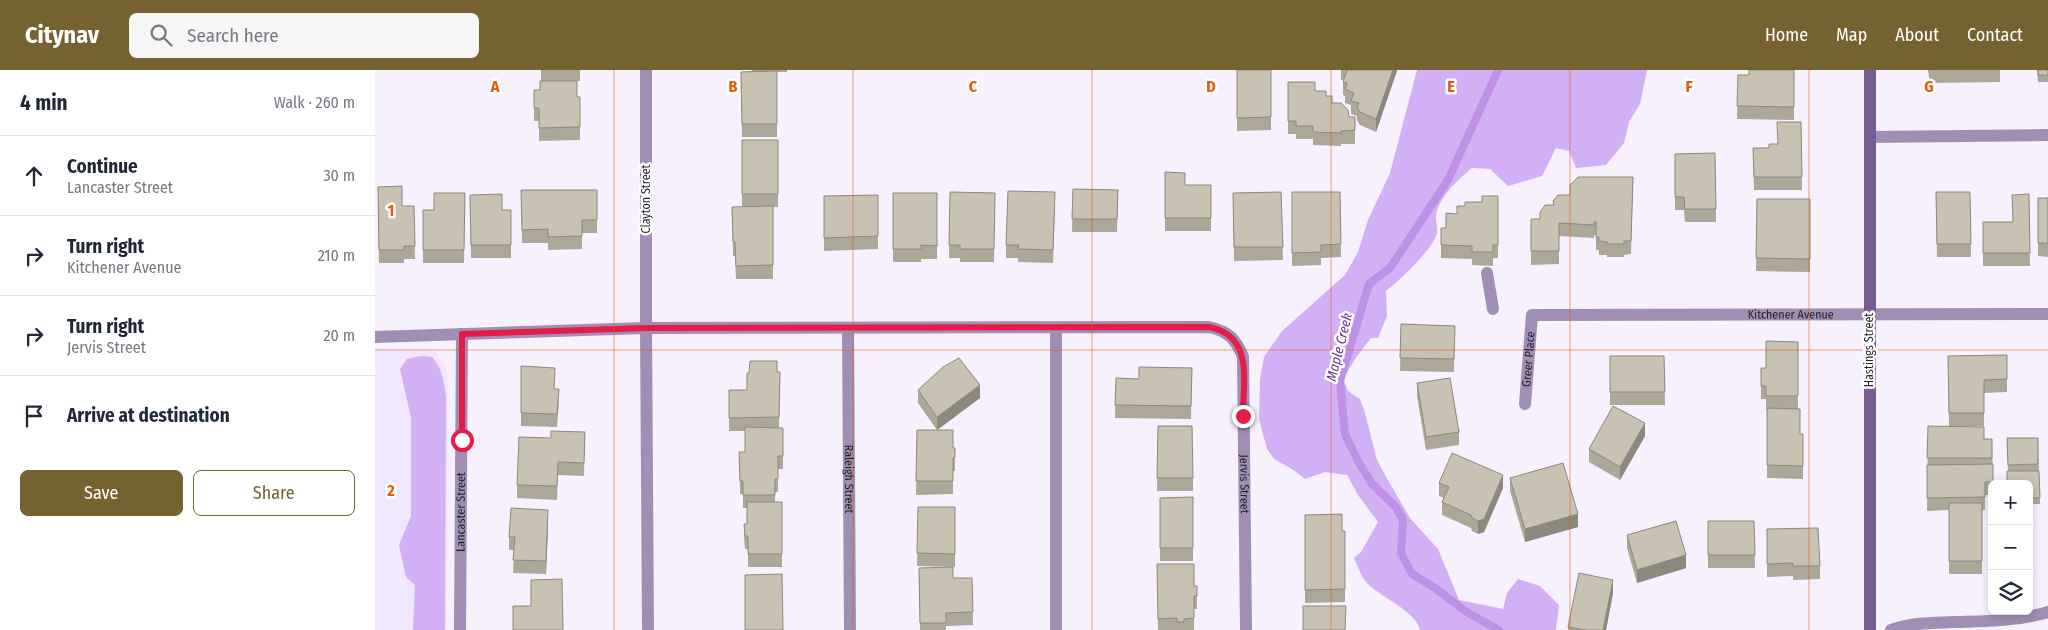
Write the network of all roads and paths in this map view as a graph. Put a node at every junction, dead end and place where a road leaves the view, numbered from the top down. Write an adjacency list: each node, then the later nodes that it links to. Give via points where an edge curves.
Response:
1 (646, 70): 10 (street, Clayton Street)
2 (1870, 70): 4 (street, Hastings Street)
3 (2048, 135): 4 (street)
4 (1869, 137): 7 (street, Hastings Street)
5 (1487, 273): 6 (street)
6 (1493, 309)
7 (1869, 313): 8 (street, Kitchener Avenue); 9 (street, Kitchener Avenue); 22 (street, Hastings Street)
8 (2048, 314)
9 (1532, 315): 15 (street, Greer Place)
10 (646, 328): 11 (street); 13 (street); 18 (street, Clayton Street)
11 (848, 328): 12 (street); 19 (street, Raleigh Street)
12 (1056, 328): 20 (street); 21 (street, Jervis Street, via 1209,327 1236,340 1243,357)
13 (462, 334): 14 (street); 17 (street, Lancaster Street)
14 (375, 337)
15 (1525, 404)
16 (2048, 612): 23 (street, via 2006,621 1909,624)
17 (460, 630)
18 (648, 630)
19 (850, 630)
20 (1056, 630)
21 (1246, 630)
22 (1870, 630)
23 (1891, 630)

